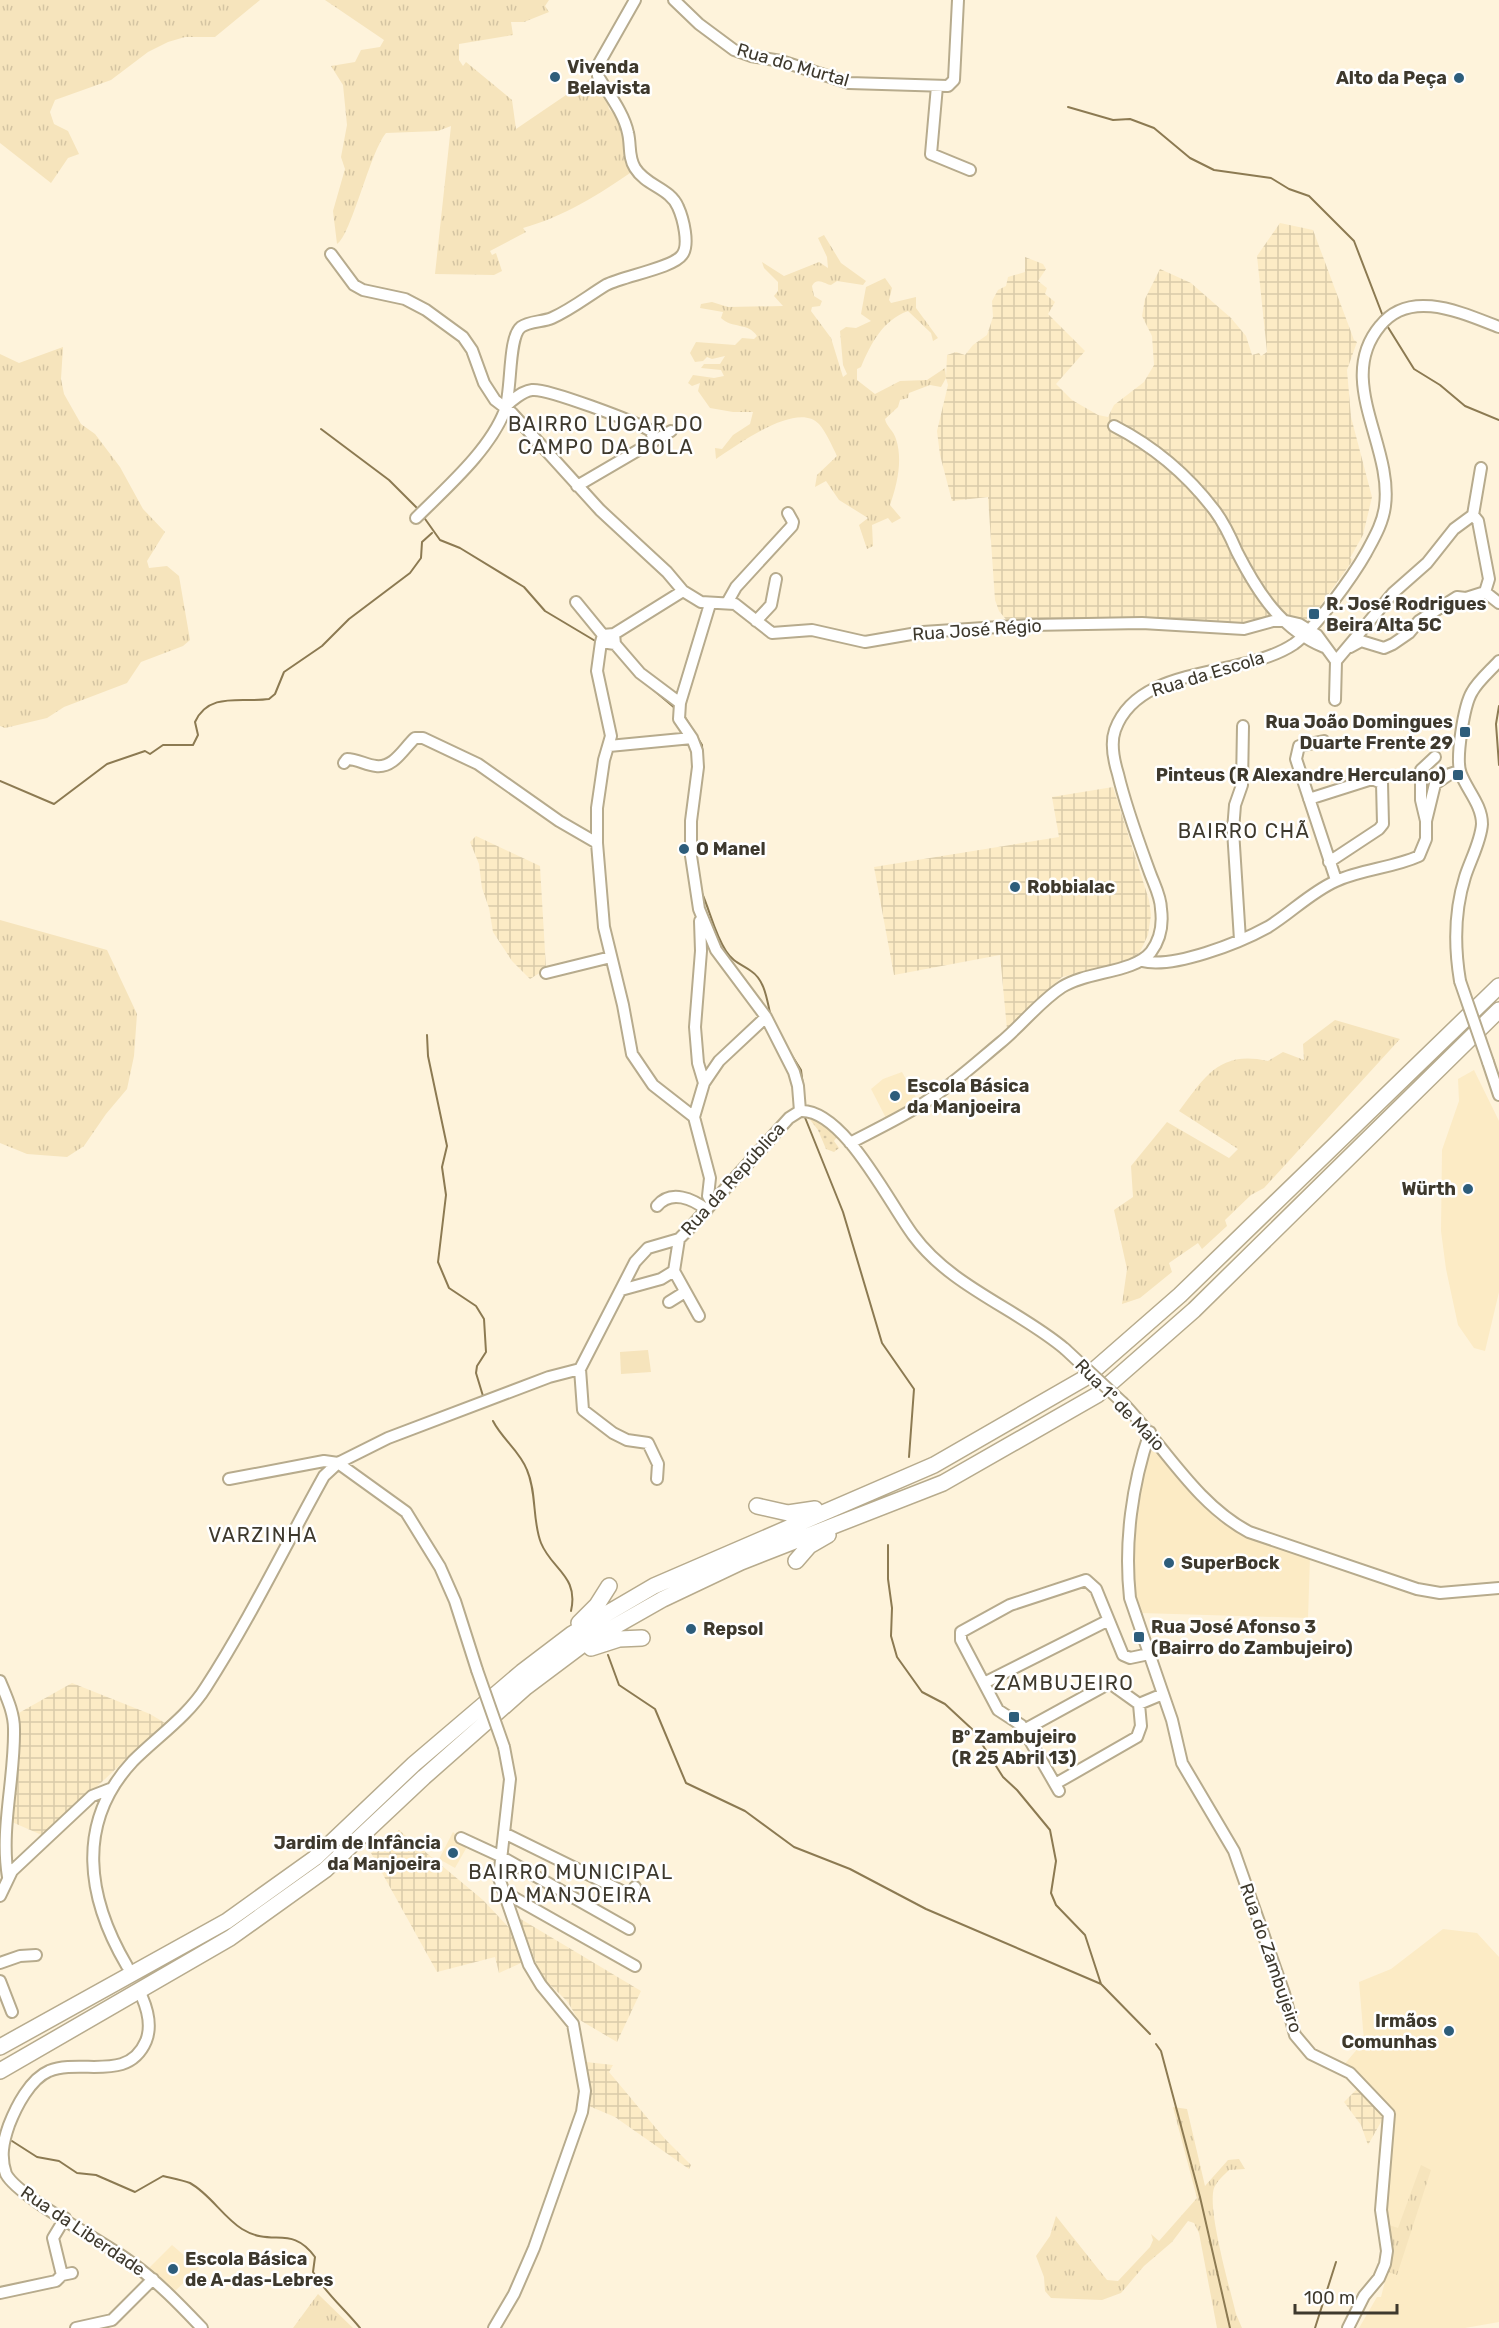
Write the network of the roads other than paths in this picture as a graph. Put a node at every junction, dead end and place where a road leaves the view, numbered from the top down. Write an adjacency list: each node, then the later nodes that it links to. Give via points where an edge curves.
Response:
1 (635, 0): 8 (street, via 597,67 598,76 628,131 636,171 670,194 677,205 685,250 677,260 607,285 550,319 522,326 511,349 512,374)
2 (674, 0): 4 (street, Rua do Murtal, via 734,50 751,56 781,61 849,83)
3 (958, 0): 4 (street, via 954,80 948,86)
4 (938, 86): 5 (street, via 931,154)
5 (970, 170)
6 (331, 254): 8 (street, via 354,285 405,299 463,337 484,383)
7 (1499, 327): 26 (street, Rua da Escola, via 1458,311 1434,307 1401,309 1382,322 1364,350 1361,370 1384,474 1385,504 1379,528 1362,560)
8 (505, 407): 11 (street, via 526,391 544,391 647,429); 13 (street); 16 (street, via 468,466)
9 (1114, 426): 25 (street, via 1151,446 1175,465 1216,512 1268,605)
10 (671, 431): 11 (street)
11 (654, 441): 13 (street)
12 (1481, 468): 15 (street)
13 (577, 486): 18 (street)
14 (788, 513): 21 (street, via 792,526 736,587)
15 (1473, 515): 19 (street, via 1478,521 1489,579); 28 (street, via 1454,528 1427,563 1403,582)
16 (416, 518)
17 (776, 579): 24 (street, via 771,605)
18 (682, 591): 23 (street); 27 (street)
19 (1485, 592): 22 (street); 28 (street, via 1457,597 1384,648 1361,641)
20 (576, 602): 27 (street)
21 (727, 603): 23 (street); 24 (street, Rua José Régio, via 735,604)
22 (1499, 603)
23 (710, 604): 32 (street)
24 (756, 621): 25 (street, Rua José Régio, via 772,633 812,630 865,642 923,632 1031,625 1142,623 1244,629)
25 (1286, 621): 26 (street)
26 (1306, 634): 29 (street); 48 (street, Rua da Escola, via 1281,651 1252,663 1162,684 1126,708 1114,733 1113,758 1162,907 1160,933)
27 (606, 640): 32 (street); 36 (street, via 597,671 610,730)
28 (1350, 647): 29 (street)
29 (1336, 661): 31 (street)
30 (1499, 661): 39 (street, via 1467,702)
31 (1335, 700)
32 (679, 708): 34 (street)
33 (1243, 726): 46 (street, via 1242,785 1233,830)
34 (692, 738): 36 (street); 45 (street, via 698,767 691,856)
35 (1324, 741): 40 (street, via 1304,744 1296,751)
36 (609, 746): 42 (street, via 603,760)
37 (1435, 757): 41 (street, via 1421,770)
38 (344, 764): 42 (street, via 351,759 386,765 415,738 423,738 478,764)
39 (1460, 771): 41 (street, via 1435,784); 54 (street, bridge, via 1482,824 1460,893 1455,951 1460,981)
40 (1309, 799): 43 (street); 43 (street, via 1372,779 1382,783 1383,824)
41 (1426, 821): 44 (street, via 1426,838 1419,856)
42 (597, 843): 47 (street, via 604,927)
43 (1329, 862): 44 (street)
44 (1336, 880): 46 (street, via 1269,926)
45 (699, 909): 52 (street, via 716,950); 53 (street, via 701,951 695,1027)
46 (1240, 940): 48 (street, via 1171,961)
47 (611, 957): 49 (street); 56 (street, via 636,1064 653,1085)
48 (1142, 961): 57 (street, via 1074,979 925,1102)
49 (546, 973)
50 (1499, 986): 71 (highway, via 1180,1295 1085,1378 934,1465)
51 (1499, 1010): 73 (highway, via 1194,1310 1097,1395 943,1483)
52 (766, 1017): 53 (street, via 718,1061); 55 (street, via 794,1072)
53 (704, 1083): 56 (street)
54 (1499, 1095)
55 (805, 1111): 57 (street, Rua 1º de Maio, via 826,1118); 59 (street, Rua da República, via 789,1118)
56 (694, 1117): 59 (street, via 710,1178)
57 (850, 1143): 67 (street, Rua 1º de Maio, bridge, via 914,1237 933,1256 998,1306 1048,1335)
58 (657, 1206): 59 (street, via 669,1199 689,1197)
59 (710, 1206): 60 (street, Rua da República)
60 (679, 1239): 61 (street); 62 (street, Rua da República, via 648,1248 635,1262)
61 (674, 1271): 62 (street, via 661,1279); 63 (street)
62 (621, 1290): 66 (street, Rua da República)
63 (685, 1292): 64 (street); 65 (street)
64 (669, 1302)
65 (699, 1316)
66 (580, 1369): 68 (street, via 388,1438); 70 (street, via 582,1410 627,1440 648,1443 658,1464)
67 (1150, 1432): 76 (street, Rua 1º de Maio, via 1210,1506 1249,1532 1417,1589 1440,1593); 79 (street, Rua do Zambujeiro, via 1137,1471 1128,1582)
68 (338, 1463): 69 (street, via 324,1461); 87 (street, via 324,1476 206,1688); 88 (street, bridge, via 406,1512 440,1567 504,1747 510,1779)
69 (229, 1479)
70 (657, 1479)
71 (875, 1490): 72 (highway, via 807,1512 788,1513); 80 (highway, via 654,1586 572,1634)
72 (758, 1506)
73 (875, 1509): 74 (highway, via 809,1546); 81 (highway, via 741,1562 663,1599)
74 (796, 1561)
75 (609, 1586): 80 (highway, via 586,1618)
76 (1499, 1588)
77 (1107, 1621): 79 (street, via 1123,1655 1130,1658); 83 (street); 83 (street, via 1096,1588 1086,1580 1010,1605 967,1626 960,1636)
78 (642, 1638): 81 (highway, via 602,1644)
79 (1149, 1654): 84 (street, Rua do Zambujeiro)
80 (538, 1660): 103 (highway, via 414,1764 306,1864 227,1921)
81 (553, 1666): 104 (highway, via 424,1777 325,1870 230,1938)
82 (0, 1681): 91 (street, via 15,1731 4,1804 2,1850)
83 (984, 1683): 86 (street, via 998,1710)
84 (1162, 1694): 85 (street); 113 (street, Rua do Zambujeiro, via 1182,1763 1241,1869 1284,1993 1294,2035 1311,2054 1350,2073 1389,2114 1381,2210 1385,2264)
85 (1139, 1704): 86 (street, via 1111,1684 1106,1685); 86 (street, via 1141,1726 1137,1737 1057,1788)
86 (1024, 1730)
87 (110, 1789): 91 (street, via 92,1796); 98 (street, via 97,1824 93,1874 99,1908)
88 (504, 1833): 90 (street); 92 (street, via 632,1896)
89 (461, 1838): 90 (street)
90 (500, 1856): 93 (street, via 499,1878); 95 (street)
91 (8, 1877): 94 (street)
92 (635, 1887)
93 (504, 1892): 99 (street); 112 (street, via 529,1965 573,2024 585,2091 582,2112 534,2248)
94 (0, 1896)
95 (629, 1929)
96 (36, 1955): 97 (street)
97 (0, 1963)
98 (127, 1966)
99 (635, 1966)
100 (0, 1981): 102 (street)
101 (142, 1997): 105 (street, Rua da Liberdade, via 149,2017 142,2051 114,2067 63,2067 47,2072 23,2097)
102 (12, 2012)
103 (0, 2047)
104 (0, 2071)
105 (0, 2152): 106 (street, Rua da Liberdade, via 6,2174 24,2194)
106 (65, 2218): 107 (street, Rua da Liberdade); 108 (street, via 54,2238 67,2274 56,2281)
107 (153, 2279): 109 (street); 111 (street, Rua da Liberdade)
108 (0, 2293)
109 (113, 2324): 110 (street)
110 (76, 2328)
111 (202, 2328)
112 (494, 2328)
113 (1348, 2328)

